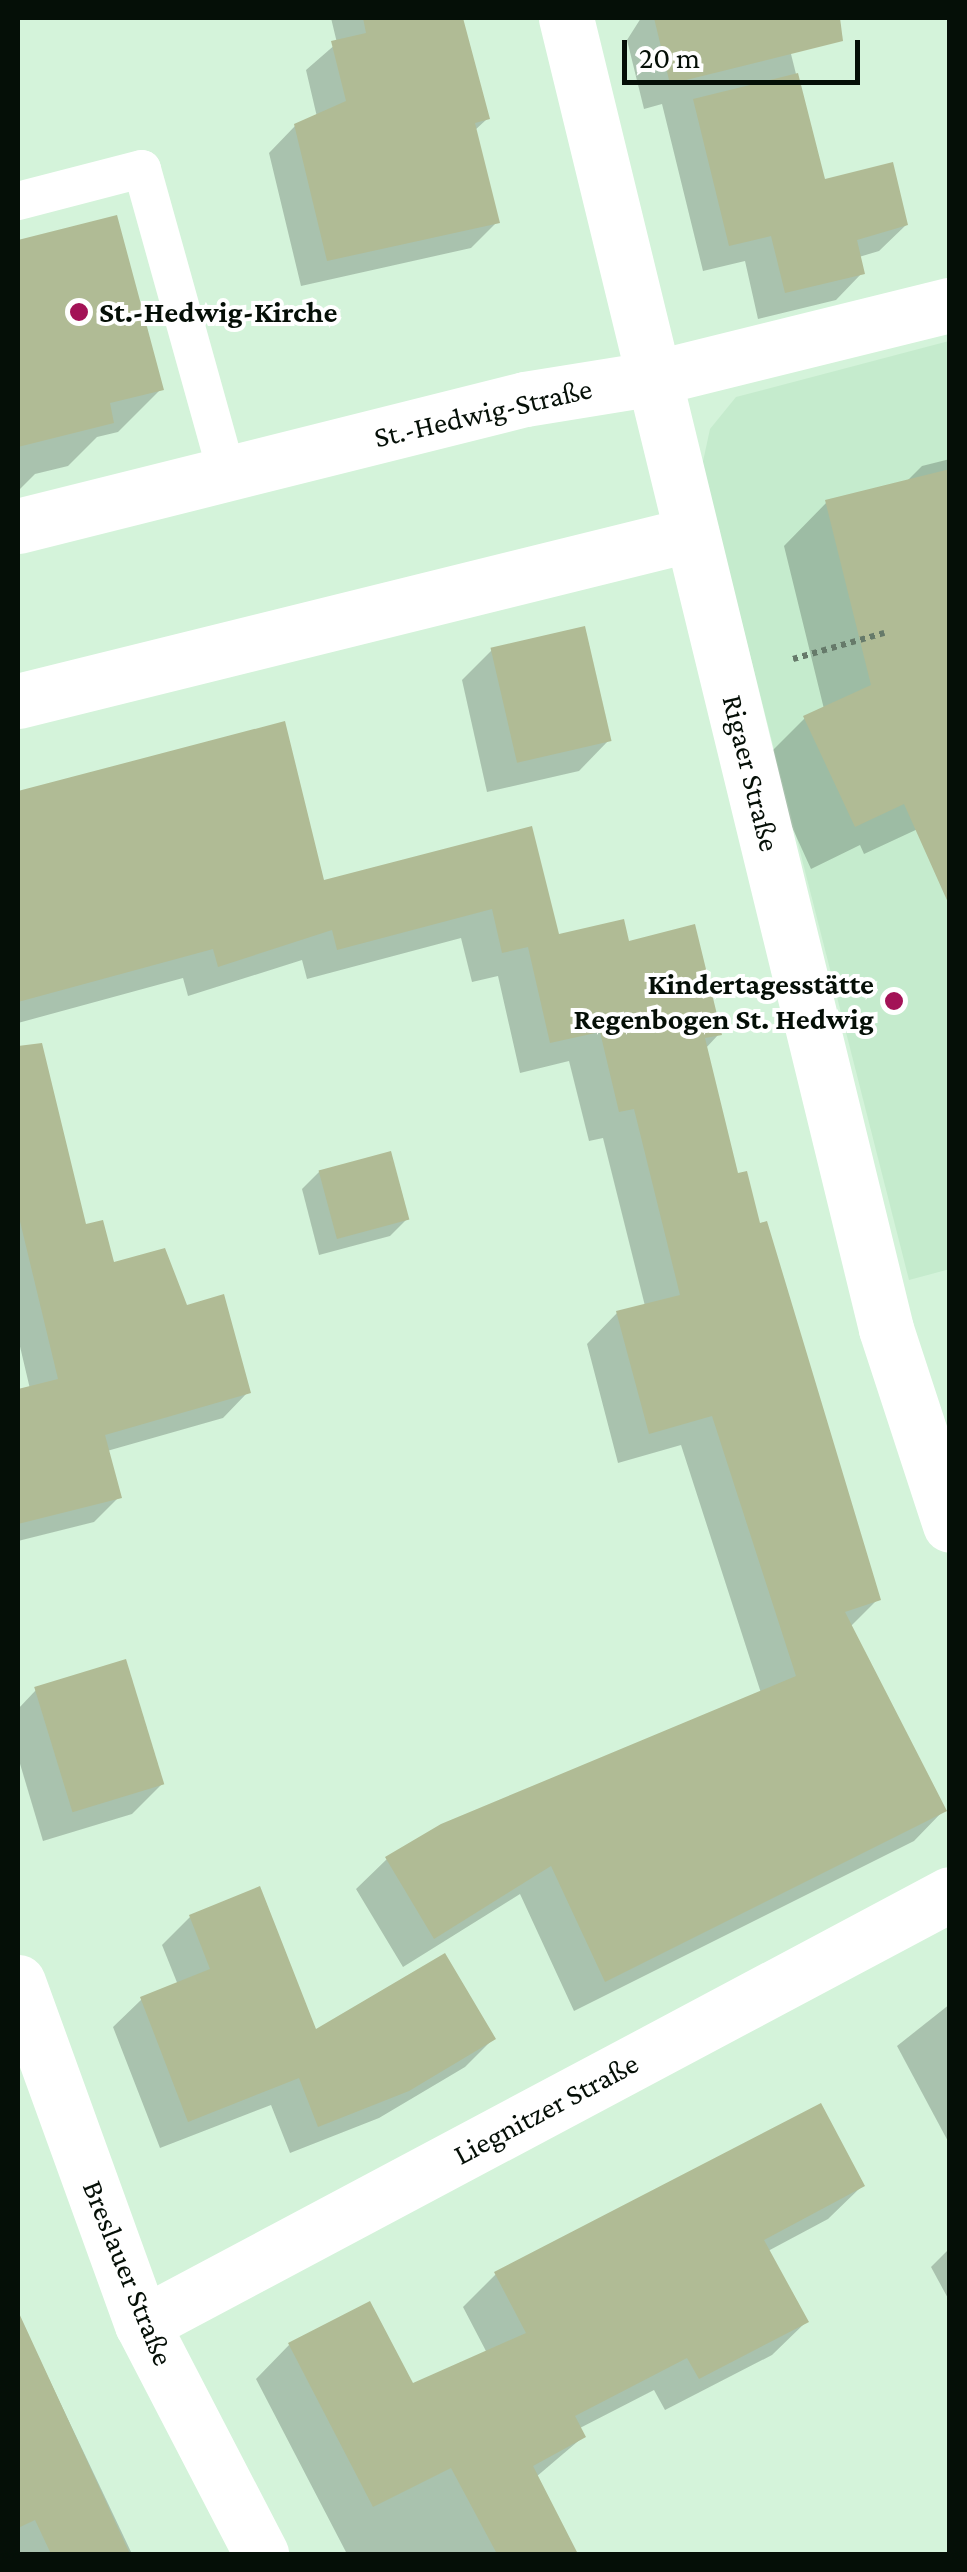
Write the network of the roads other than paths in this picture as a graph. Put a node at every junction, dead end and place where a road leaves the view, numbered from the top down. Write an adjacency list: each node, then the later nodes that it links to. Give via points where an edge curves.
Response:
1 (566, 18): 4 (street, Rigaer Straße)
2 (18, 201): 5 (lane, via 142,169)
3 (950, 305): 4 (street, St.-Hedwig-Straße)
4 (654, 378): 5 (street, St.-Hedwig-Straße, via 525,399); 7 (street, Rigaer Straße)
5 (228, 474): 6 (street, St.-Hedwig-Straße)
6 (18, 526)
7 (692, 534): 8 (street); 9 (street, Rigaer Straße, via 886,1330)
8 (18, 701)
9 (950, 1525)
10 (950, 1894): 12 (street, Liegnitzer Straße)
11 (18, 1982): 12 (street, Breslauer Straße)
12 (142, 2324): 13 (street, Breslauer Straße)
13 (261, 2554)

